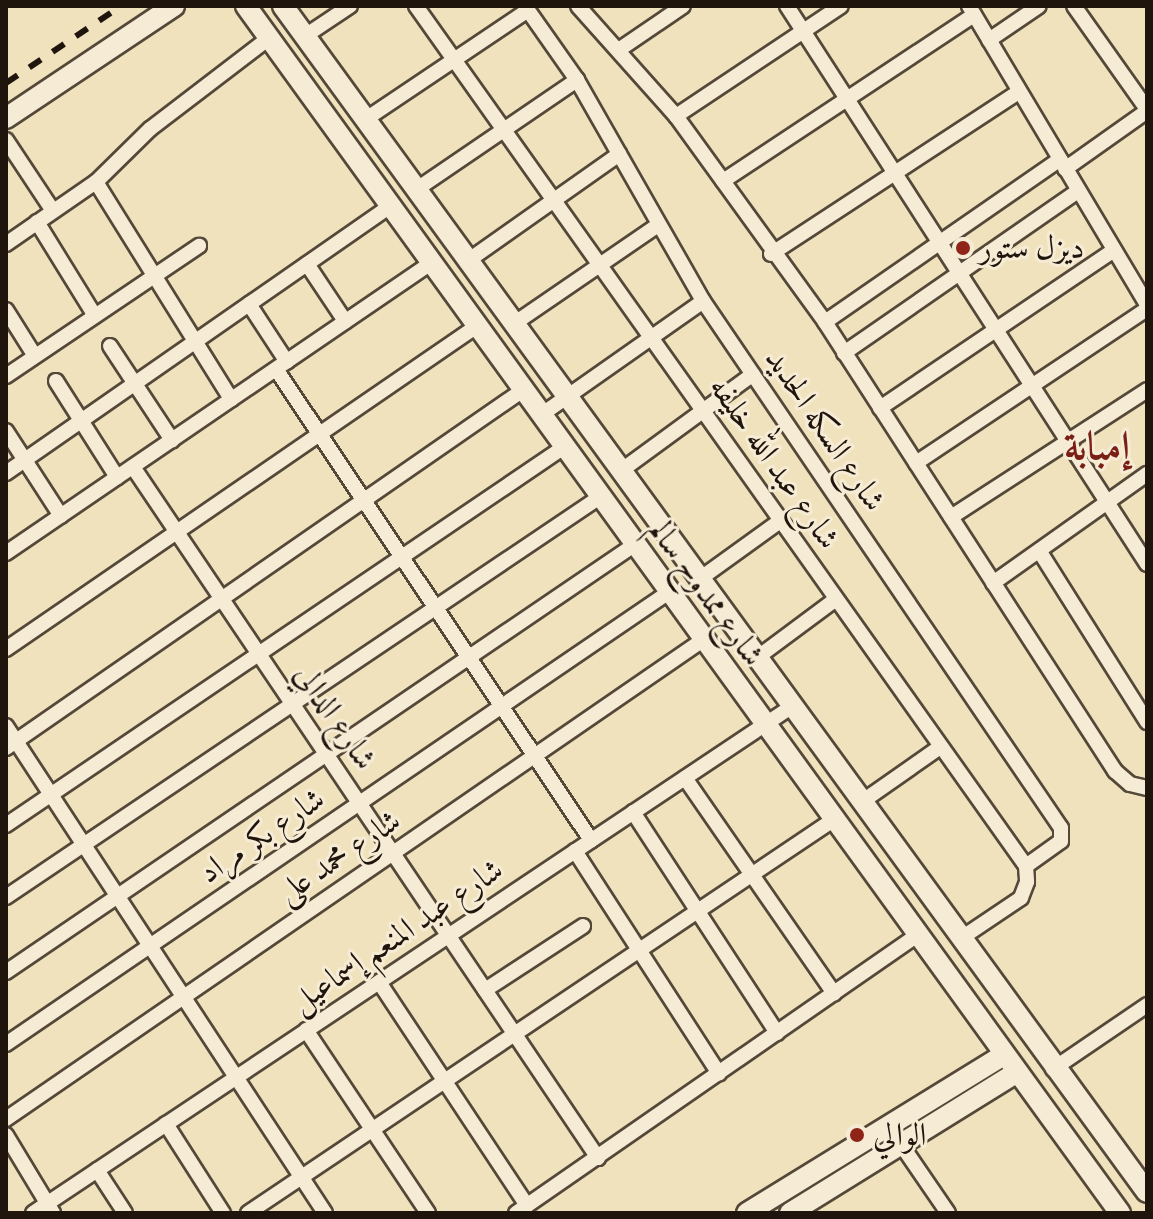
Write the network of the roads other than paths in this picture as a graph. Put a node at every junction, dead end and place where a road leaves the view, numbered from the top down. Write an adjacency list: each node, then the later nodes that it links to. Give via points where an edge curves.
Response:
1 (174, 6): 25 (main road)
2 (246, 6): 16 (main road, شارع ممدوح سالم)
3 (283, 6): 15 (main road, شارع ممدوح سالم)
4 (350, 6): 15 (street)
5 (416, 6): 19 (street, شارع عبد الله خليفه)
6 (578, 6): 18 (street, شارع السكه الحديد)
7 (683, 6): 18 (street)
8 (787, 6): 14 (street)
9 (841, 6): 14 (street)
10 (1039, 6): 17 (street)
11 (1074, 6): 23 (street)
12 (526, 8): 19 (street); 20 (street, شارع السكه الحديد)
13 (971, 11): 17 (street); 22 (street)
14 (804, 31): 22 (street); 24 (street)
15 (305, 36): 26 (main road, شارع ممدوح سالم)
16 (269, 38): 33 (street, via 150,129); 37 (main road, شارع ممدوح سالم)
17 (989, 40): 21 (street)
18 (620, 49): 24 (street, شارع السكه الحديد)
19 (454, 60): 26 (street); 27 (street, شارع عبد الله خليفه)
20 (577, 80): 27 (street); 29 (street, شارع السكه الحديد)
21 (1019, 92): 30 (street); 31 (street)
22 (848, 99): 31 (street); 32 (street)
23 (1147, 110): 30 (street)
24 (676, 116): 32 (street, شارع السكه الحديد)
25 (6, 118)
26 (366, 119): 34 (main road, شارع ممدوح سالم)
27 (503, 129): 34 (street); 36 (street, شارع عبد الله خليفه)
28 (6, 140): 38 (street)
29 (619, 154): 36 (street); 40 (street, شارع السكه الحديد)
30 (1062, 164): 35 (street); 41 (street)
31 (896, 172): 41 (street); 45 (street)
32 (723, 181): 45 (street, شارع السكه الحديد)
33 (96, 182): 38 (street); 51 (street)
34 (417, 189): 46 (main road, شارع ممدوح سالم)
35 (1078, 191): 44 (street); 50 (street)
36 (554, 201): 46 (street); 49 (street, شارع عبد الله خليفه)
37 (390, 206): 47 (main road, شارع ممدوح سالم); 48 (street)
38 (53, 211): 39 (street)
39 (37, 222): 42 (street); 56 (street)
40 (658, 225): 49 (street); 53 (street, شارع السكه الحديد)
41 (941, 242): 50 (street); 58 (street)
42 (6, 244)
43 (199, 246): 51 (street)
44 (1114, 250): 52 (street); 61 (street)
45 (771, 254): 58 (street, شارع السكه الحديد)
46 (469, 260): 59 (main road, شارع ممدوح سالم)
47 (431, 263): 57 (street); 60 (main road, شارع ممدوح سالم)
48 (307, 264): 54 (street); 57 (street)
49 (599, 265): 59 (street); 62 (street, شارع عبد الله خليفه)
50 (961, 272): 61 (street); 65 (street)
51 (155, 276): 56 (street); 63 (street)
52 (1145, 299): 72 (street)
53 (703, 301): 62 (street); 68 (street, شارع السكه الحديد)
54 (249, 304): 63 (street); 67 (street)
55 (6, 310): 66 (street)
56 (95, 316): 66 (street)
57 (345, 321): 67 (street)
58 (825, 322): 65 (street, شارع السكه الحديد)
59 (515, 323): 75 (main road, شارع ممدوح سالم)
60 (477, 326): 73 (main road, شارع ممدوح سالم); 82 (street)
61 (998, 329): 72 (street); 77 (street)
62 (652, 339): 75 (street); 78 (street, شارع عبد الله خليفه)
63 (195, 341): 71 (street); 76 (street)
64 (110, 346): 71 (street)
65 (844, 353): 77 (street, شارع السكه الحديد)
66 (35, 356): 69 (street)
67 (282, 365): 76 (street); 82 (street)
68 (753, 374): 78 (street); 138 (street, شارع السكه الحديد, via 1061,828 1061,841)
69 (6, 376)
70 (56, 381): 80 (street)
71 (136, 383): 80 (street); 83 (street)
72 (1034, 384): 84 (street); 87 (street)
73 (523, 390): 79 (main road, شارع ممدوح سالم); 94 (street)
74 (1147, 390): 84 (street)
75 (569, 396): 79 (street); 89 (main road, شارع ممدوح سالم)
76 (231, 399): 83 (street)
77 (880, 408): 87 (street, شارع السكه الحديد)
78 (703, 412): 89 (street); 98 (street, شارع عبد الله خليفه)
79 (541, 415): 85 (main road, شارع ممدوح سالم)
80 (81, 421): 86 (street); 92 (street)
81 (6, 431): 86 (street)
82 (320, 434): 94 (street); 99 (street)
83 (172, 440): 88 (street)
84 (1072, 442): 95 (street); 97 (street)
85 (564, 447): 93 (main road, شارع ممدوح سالم); 103 (street)
86 (25, 460): 90 (street); 96 (street)
87 (916, 463): 97 (street, شارع السكه الحديد)
88 (133, 467): 92 (street); 99 (street, شارع الدالي)
89 (622, 470): 105 (main road, شارع ممدوح سالم)
90 (6, 473)
91 (1147, 474): 95 (street)
92 (117, 477): 96 (street)
93 (600, 497): 100 (main road, شارع ممدوح سالم); 110 (street)
94 (364, 500): 103 (street); 108 (street)
95 (1110, 503): 101 (street); 104 (street)
96 (61, 516): 102 (street)
97 (951, 517): 106 (street, شارع السكه الحديد)
98 (780, 521): 105 (street); 109 (street, شارع عبد الله خليفه)
99 (177, 532): 108 (street, شارع الدالي); 112 (street)
100 (634, 545): 107 (main road, شارع ممدوح سالم); 114 (street)
101 (1040, 552): 106 (street); 119 (street)
102 (6, 553)
103 (402, 557): 110 (street); 113 (street)
104 (1147, 564)
105 (701, 578): 115 (main road, شارع ممدوح سالم)
106 (993, 583): 127 (street, شارع السكه الحديد, via 1115,771 1130,784)
107 (669, 592): 111 (main road, شارع ممدوح سالم); 118 (street, شارع بكر مراد)
108 (222, 599): 113 (street, شارع الدالي); 122 (street)
109 (836, 599): 115 (street); 123 (street, شارع عبد الله خليفه)
110 (436, 607): 114 (street); 116 (street)
111 (703, 640): 120 (main road, شارع ممدوح سالم); 125 (street, شارع محمد على)
112 (6, 649)
113 (259, 654): 116 (street, شارع الدالي); 128 (street)
114 (469, 657): 118 (street); 124 (street)
115 (758, 657): 117 (main road, شارع ممدوح سالم)
116 (292, 704): 124 (street, شارع الدالي); 135 (street)
117 (794, 705): 120 (street, شارع عبد المنعم إسماعيل); 129 (main road, شارع ممدوح سالم)
118 (502, 706): 125 (street); 130 (street, شارع بكر مراد)
119 (1147, 722)
120 (764, 725): 126 (street, شارع عبد المنعم إسماعيل); 132 (main road, شارع ممدوح سالم)
121 (6, 726): 122 (street)
122 (11, 745): 128 (street)
123 (940, 747): 129 (street); 138 (street, شارع عبد الله خليفه)
124 (326, 754): 130 (street, شارع الدالي); 140 (street)
125 (535, 756): 134 (street); 137 (street, شارع محمد على)
126 (685, 778): 131 (street, شارع عبد المنعم إسماعيل); 139 (street)
127 (1147, 788)
128 (50, 795): 133 (street); 135 (street)
129 (863, 801): 146 (main road, شارع ممدوح سالم)
130 (359, 803): 137 (street, شارع الدالي); 147 (street, شارع بكر مراد)
131 (633, 812): 134 (street, شارع عبد المنعم إسماعيل); 142 (street)
132 (833, 820): 139 (street); 145 (main road, شارع ممدوح سالم)
133 (6, 825)
134 (591, 840): 136 (street, شارع عبد المنعم إسماعيل)
135 (84, 845): 140 (street); 141 (street)
136 (575, 851): 144 (street, شارع عبد المنعم إسماعيل); 148 (street)
137 (393, 853): 144 (street, شارع الدالي); 153 (street, شارع محمد على)
138 (1026, 866): 146 (street, via 1021,898)
139 (752, 875): 142 (street); 152 (street)
140 (118, 896): 147 (street); 149 (street)
141 (6, 897)
142 (698, 911): 148 (street); 156 (street)
143 (583, 926): 151 (street)
144 (448, 935): 150 (street, شارع عبد المنعم إسماعيل); 151 (street, شارع الدالي)
145 (916, 936): 152 (street); 159 (main road, شارع ممدوح سالم)
146 (960, 939): 160 (main road, شارع ممدوح سالم)
147 (150, 946): 153 (street); 158 (street, شارع بكر مراد)
148 (639, 950): 157 (street); 162 (street)
149 (6, 972)
150 (379, 982): 155 (street, شارع عبد المنعم إسماعيل); 164 (street)
151 (485, 990): 157 (street, شارع الدالي)
152 (834, 993): 156 (street)
153 (183, 997): 163 (street); 165 (street, شارع محمد على)
154 (1147, 1005): 160 (street)
155 (306, 1030): 163 (street, شارع عبد المنعم إسماعيل); 168 (street)
156 (777, 1033): 162 (street)
157 (515, 1034): 164 (street); 171 (street, شارع الدالي)
158 (6, 1044)
159 (1004, 1055): 161 (main road, شارع ممدوح سالم); 167 (main road)
160 (1053, 1069): 174 (main road, شارع ممدوح سالم)
161 (1017, 1072): 170 (main road); 186 (main road, شارع ممدوح سالم)
162 (719, 1074): 171 (street)
163 (236, 1077): 166 (street, شارع عبد المنعم إسماعيل); 173 (street)
164 (445, 1081): 168 (street); 176 (street)
165 (6, 1119)
166 (166, 1124): 172 (street, شارع عبد المنعم إسماعيل); 179 (street)
167 (889, 1126): 170 (street); 183 (main road)
168 (372, 1130): 173 (street); 182 (street)
169 (8, 1144): 175 (street)
170 (901, 1144): 184 (main road); 185 (street)
171 (598, 1158): 176 (street)
172 (97, 1170): 175 (street, شارع عبد المنعم إسماعيل); 178 (street)
173 (302, 1177): 180 (street); 181 (street)
174 (1145, 1185)
175 (50, 1208): 177 (street, شارع عبد المنعم إسماعيل)
176 (522, 1209)
177 (33, 1213)
178 (125, 1213)
179 (223, 1213)
180 (248, 1213)
181 (325, 1213)
182 (428, 1213)
183 (747, 1213)
184 (790, 1213)
185 (948, 1213)
186 (1120, 1213)

